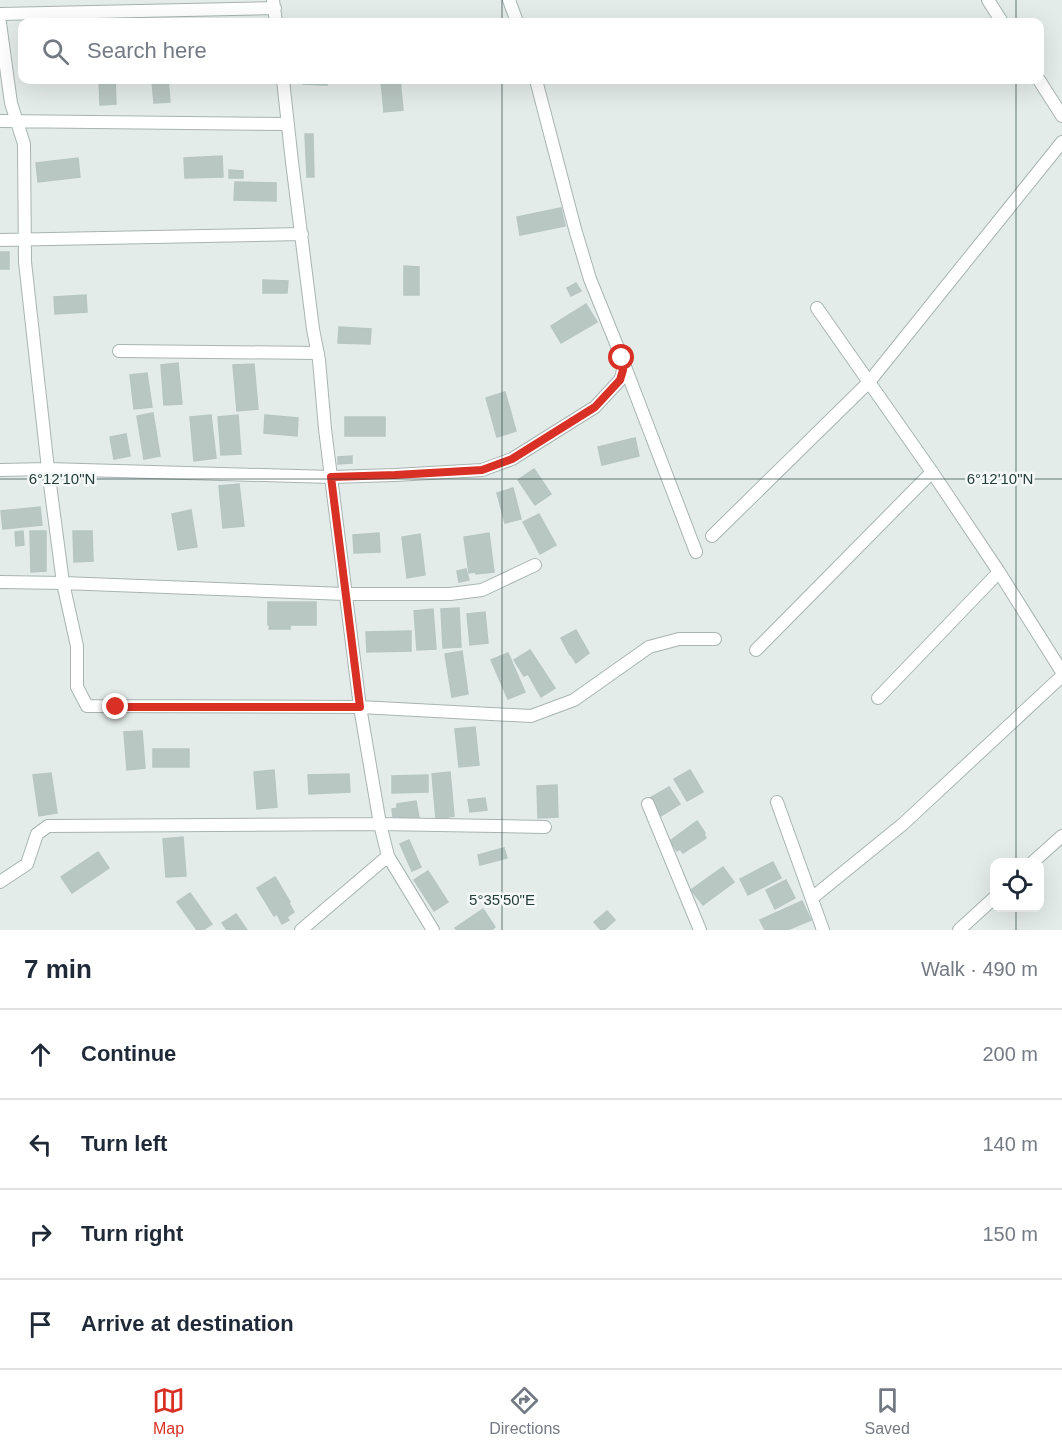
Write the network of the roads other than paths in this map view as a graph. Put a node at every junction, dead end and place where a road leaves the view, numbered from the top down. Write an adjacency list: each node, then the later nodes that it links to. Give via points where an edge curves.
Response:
1 (509, 0): 5 (street)
2 (988, 0): 6 (street)
3 (274, 4): 4 (street)
4 (0, 14)
5 (516, 18)
6 (999, 18)
7 (0, 23): 13 (street)
8 (283, 84): 14 (street)
9 (537, 84): 22 (street, via 590,279)
10 (1042, 84): 11 (street)
11 (1062, 116)
12 (0, 121): 13 (street)
13 (17, 122): 14 (street); 18 (street, via 24,144)
14 (288, 124): 16 (street)
15 (1062, 142): 23 (street)
16 (302, 234): 18 (street); 21 (street)
17 (0, 240): 18 (street)
18 (26, 240): 24 (street, via 25,262)
19 (816, 308): 23 (street)
20 (119, 351): 21 (street)
21 (318, 354): 27 (street)
22 (624, 363): 27 (street, via 620,380 595,407 512,459 482,470); 29 (street)
23 (869, 382): 26 (street); 28 (street)
24 (48, 469): 25 (street); 27 (street); 33 (street)
25 (0, 470)
26 (933, 472): 31 (street); 36 (street)
27 (331, 477): 34 (street)
28 (712, 536)
29 (696, 552)
30 (535, 565): 34 (street, via 482,590 450,594)
31 (999, 572): 37 (street); 38 (street)
32 (0, 582): 33 (street)
33 (63, 583): 34 (street); 39 (street, via 77,646 77,687 87,706)
34 (345, 594): 39 (street)
35 (715, 639): 39 (street, via 679,639 649,647 574,700 531,716)
36 (756, 650)
37 (1062, 674): 48 (street, via 903,824)
38 (878, 698)
39 (360, 707): 42 (street)
40 (777, 802): 48 (street)
41 (648, 804): 52 (street)
42 (380, 824): 43 (street); 45 (street); 47 (street, via 48,826 37,834 27,864)
43 (545, 827)
44 (1062, 836): 46 (street)
45 (388, 856): 50 (street); 51 (street)
46 (1037, 858)
47 (0, 882)
48 (812, 898): 53 (street)
49 (990, 901): 54 (street)
50 (301, 930)
51 (433, 930)
52 (700, 930)
53 (823, 930)
54 (959, 930)

